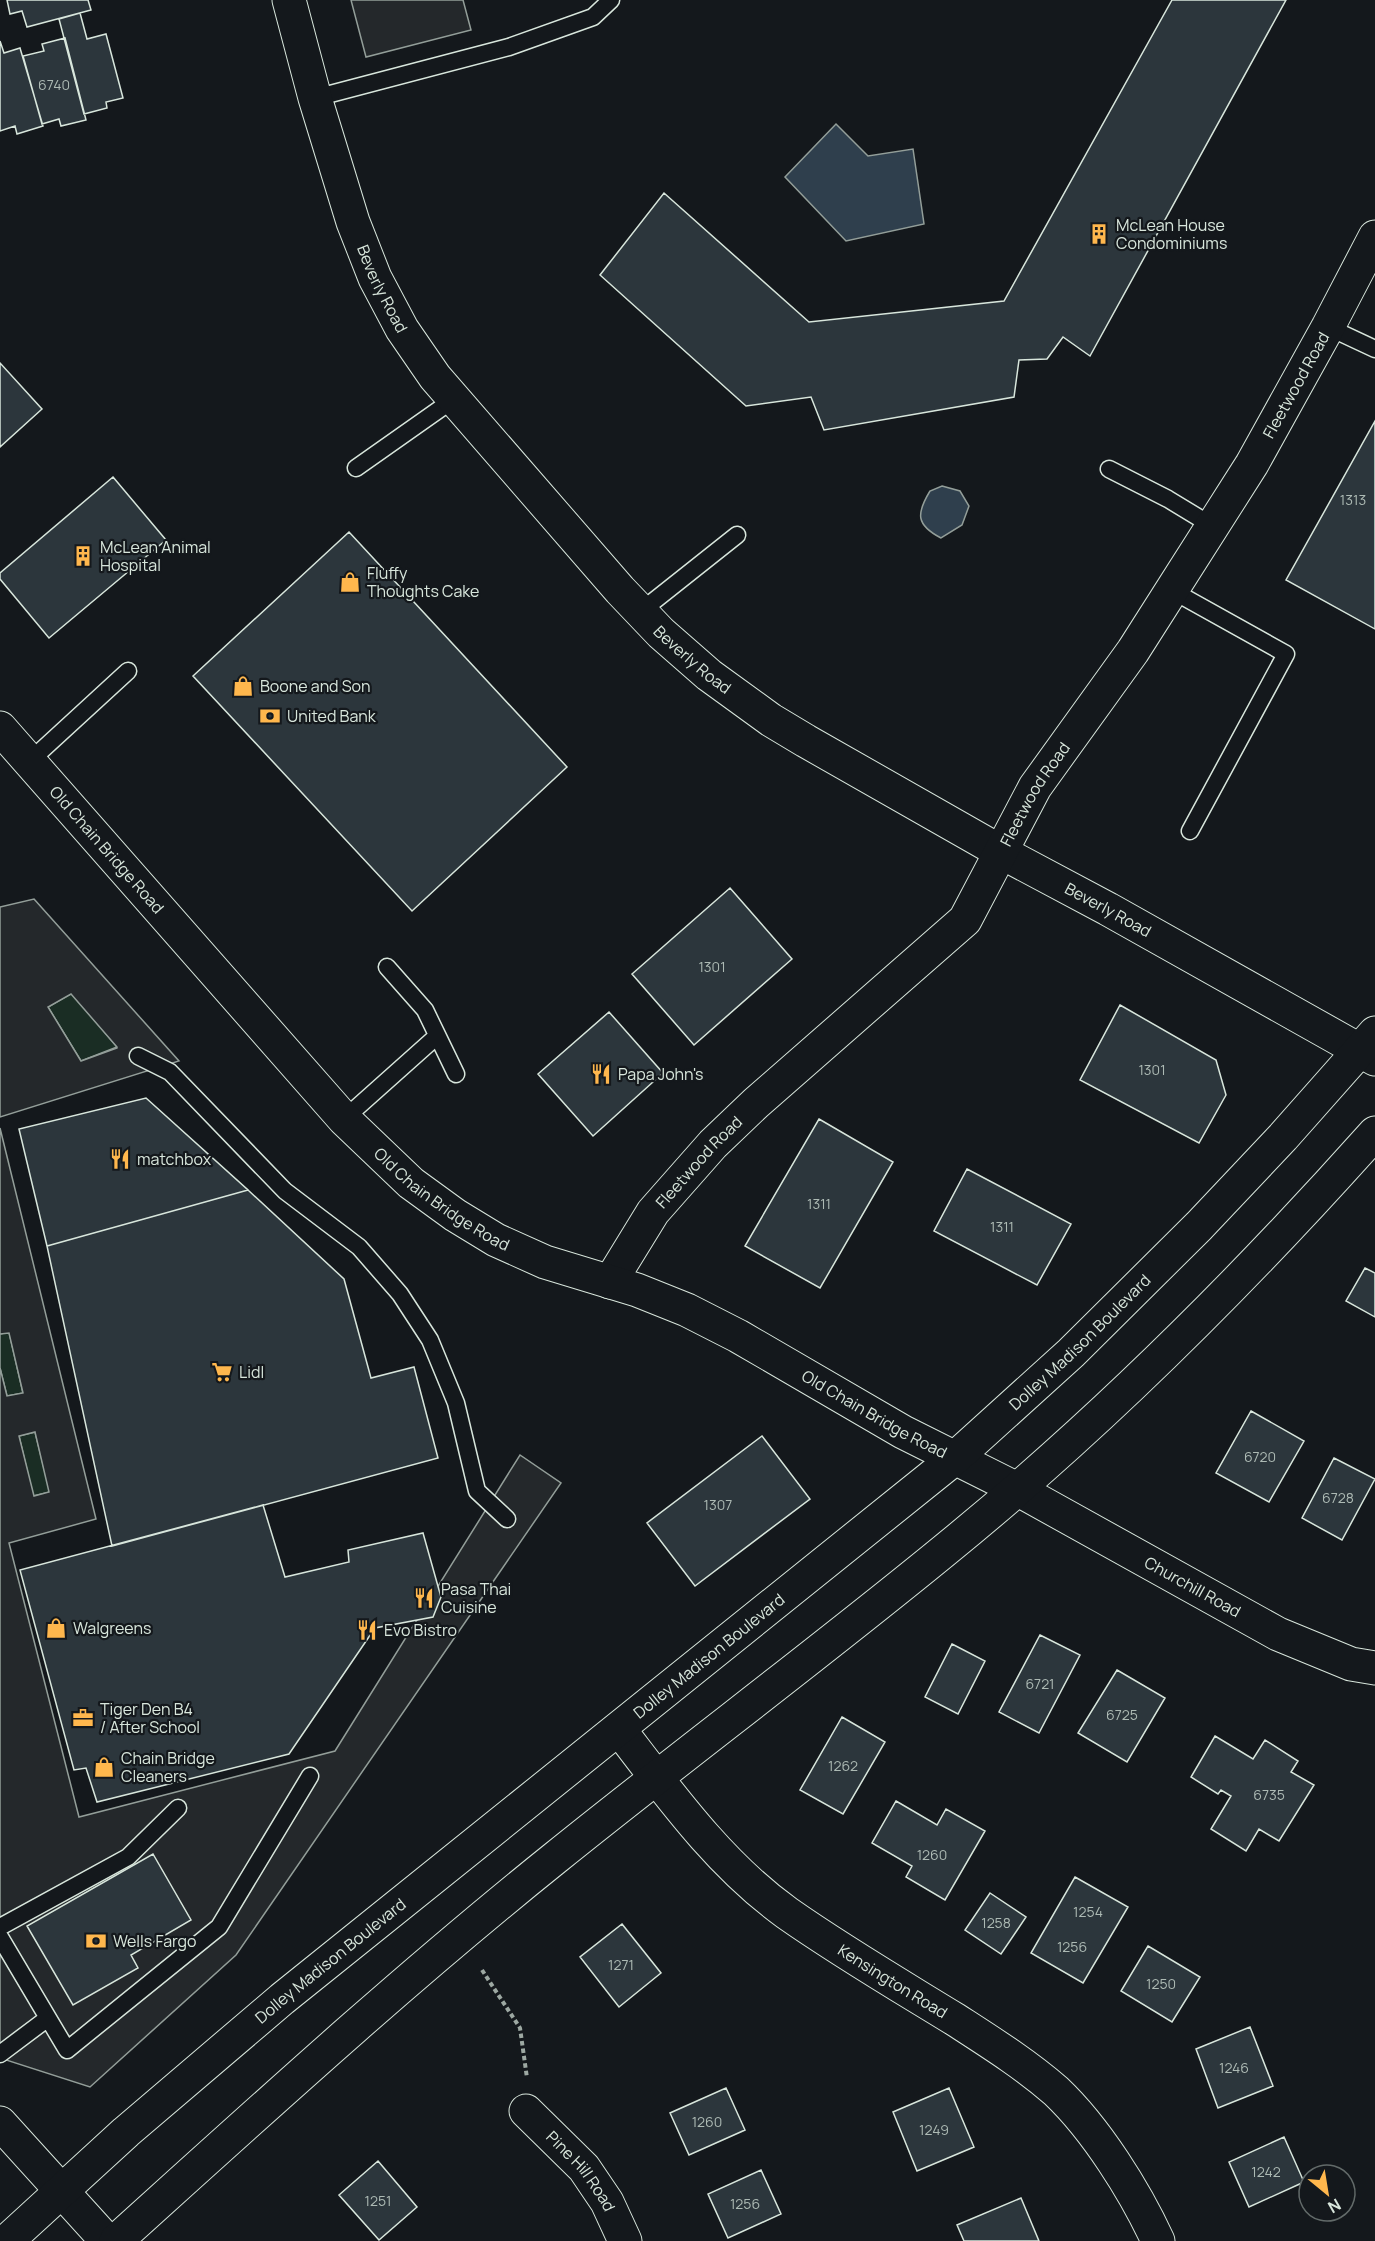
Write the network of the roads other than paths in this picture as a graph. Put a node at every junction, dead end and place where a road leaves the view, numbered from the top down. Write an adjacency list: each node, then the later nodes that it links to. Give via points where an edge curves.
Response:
1 (289, 0): 3 (main road, Beverly Road)
2 (611, 0): 3 (lane, via 593,17 509,47)
3 (315, 98): 7 (main road, Beverly Road, via 352,222 375,278 419,355)
4 (1375, 237): 5 (main road, Fleetwood Road)
5 (1328, 327): 6 (lane); 10 (main road, Fleetwood Road)
6 (1375, 349)
7 (454, 399): 8 (lane); 13 (main road, Beverly Road)
8 (356, 468)
9 (1109, 469): 10 (lane)
10 (1214, 527): 12 (main road, Fleetwood Road)
11 (737, 535): 13 (lane)
12 (1173, 591): 17 (lane, via 1286,654); 18 (main road, Fleetwood Road, via 1035,787)
13 (640, 612): 18 (main road, Beverly Road, via 709,675 771,720)
14 (128, 671): 16 (lane)
15 (0, 728): 16 (main road, Old Chain Bridge Road)
16 (30, 761): 24 (main road, Old Chain Bridge Road)
17 (1190, 831)
18 (1000, 852): 21 (main road, Beverly Road); 26 (main road, Fleetwood Road, via 965,920 712,1144 653,1212)
19 (387, 967): 20 (lane, via 425,1010)
20 (437, 1036): 23 (lane); 24 (lane)
21 (1370, 1048): 27 (main road, Dolley Madison Boulevard, via 1114,1311)
22 (138, 1056): 29 (lane, via 170,1072 285,1191 359,1247 400,1294 430,1340 456,1403 477,1491)
23 (456, 1074)
24 (344, 1119): 26 (main road, Old Chain Bridge Road, via 403,1176 455,1215 519,1252)
25 (1375, 1133): 28 (main road, via 1237,1282)
26 (610, 1282): 27 (main road, Old Chain Bridge Road, via 662,1299 714,1323)
27 (955, 1458): 28 (main road, Old Chain Bridge Road); 31 (main road, Dolley Madison Boulevard)
28 (1017, 1489): 30 (main road, Churchill Road, via 1278,1634 1351,1664); 33 (main road, via 946,1550)
29 (507, 1519)
30 (1375, 1668)
31 (618, 1728): 33 (main road, Kensington Road); 41 (main road, Dolley Madison Boulevard, via 258,2019)
32 (310, 1776): 37 (lane, via 219,1927 67,2050)
33 (657, 1778): 44 (main road, via 446,1948); 46 (main road, Kensington Road, via 723,1857 786,1912 1010,2055 1056,2092 1098,2139)
34 (178, 1808): 35 (lane, via 128,1857)
35 (0, 1927)
36 (0, 1937): 37 (lane)
37 (48, 2018): 38 (lane)
38 (0, 2054)
39 (526, 2111): 45 (main road, Pine Hill Road, via 584,2168 608,2202)
40 (0, 2123): 41 (main road)
41 (62, 2190): 42 (main road, Dolley Madison Boulevard); 43 (main road)
42 (7, 2241)
43 (107, 2241)
44 (116, 2241)
45 (625, 2241)
46 (1158, 2241)

